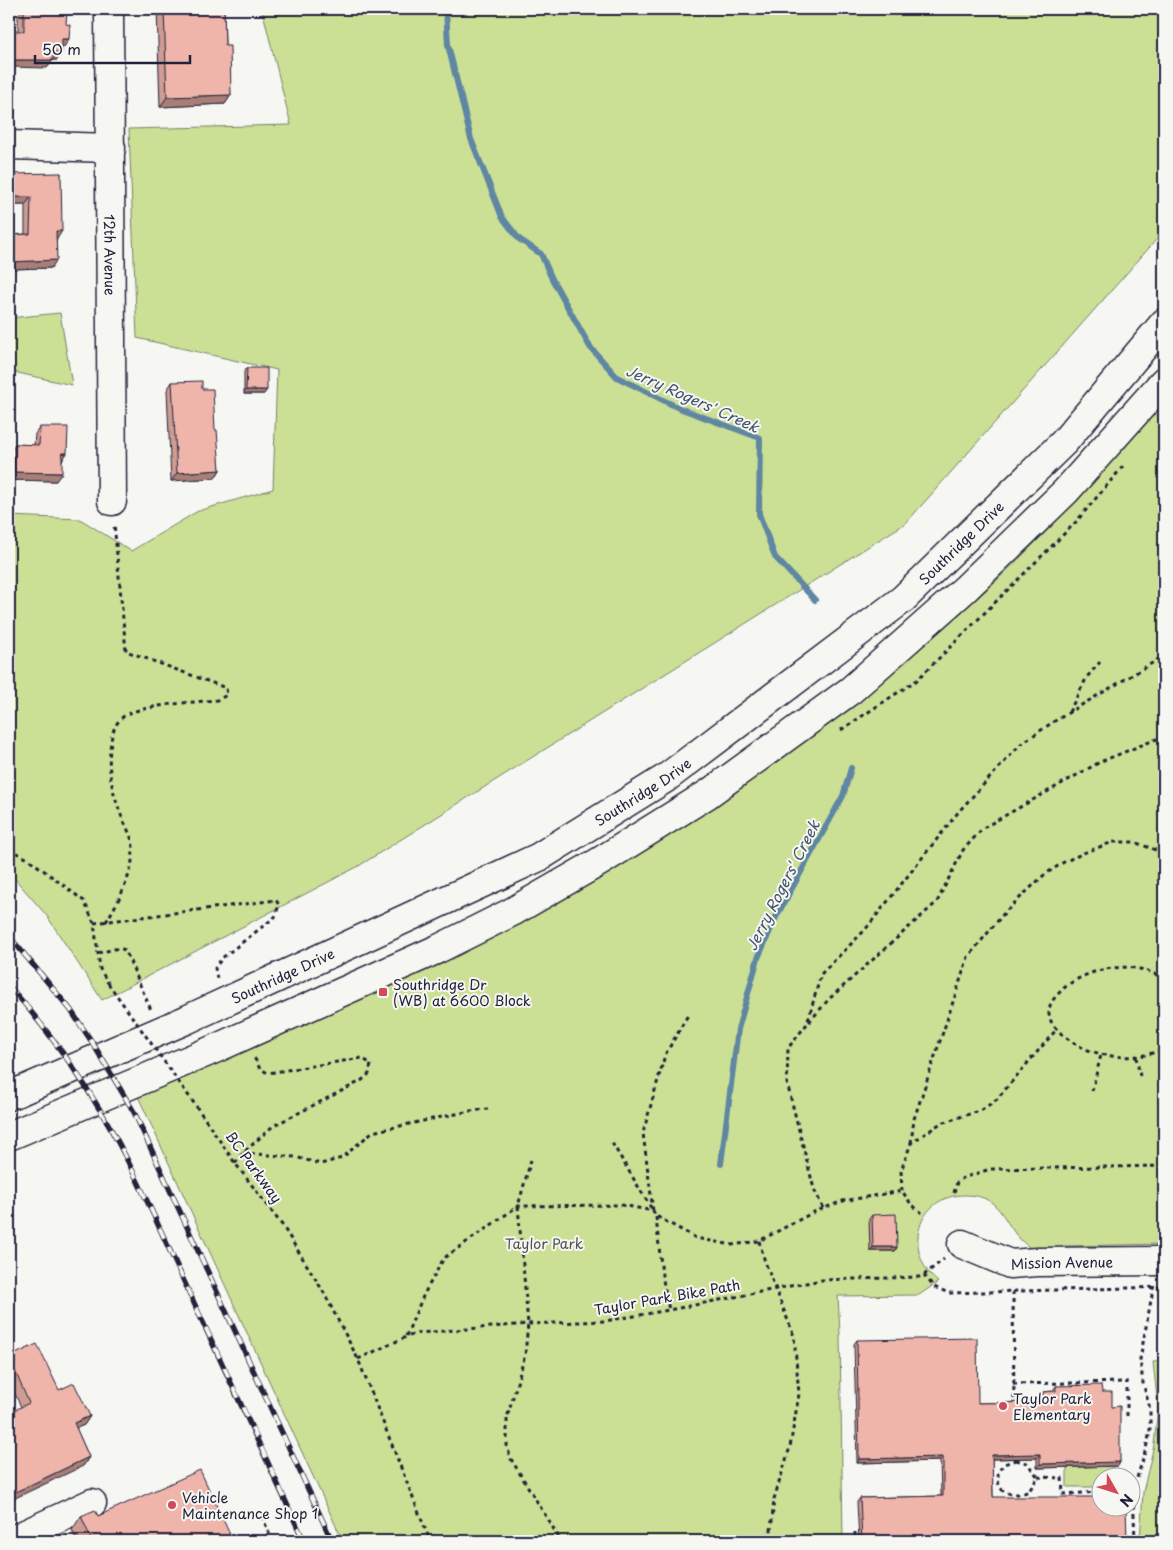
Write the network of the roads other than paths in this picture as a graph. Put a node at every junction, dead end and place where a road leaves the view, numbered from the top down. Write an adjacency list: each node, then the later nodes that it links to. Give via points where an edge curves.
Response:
1 (109, 9): 3 (main road, 12th Avenue)
2 (9, 145): 3 (main road)
3 (110, 148): 6 (main road, 12th Avenue)
4 (1164, 324): 7 (main road, Southridge Drive, via 1064,442 903,599 666,778 539,857 186,1020)
5 (1164, 380): 8 (main road, via 1066,491 965,589 851,690 708,794 512,912 438,949)
6 (112, 501)
7 (9, 1096)
8 (9, 1136)
9 (962, 1244): 10 (main road, Mission Avenue, via 1010,1264 1037,1262)
10 (1158, 1270)
11 (92, 1503): 12 (main road)
12 (10, 1541)

